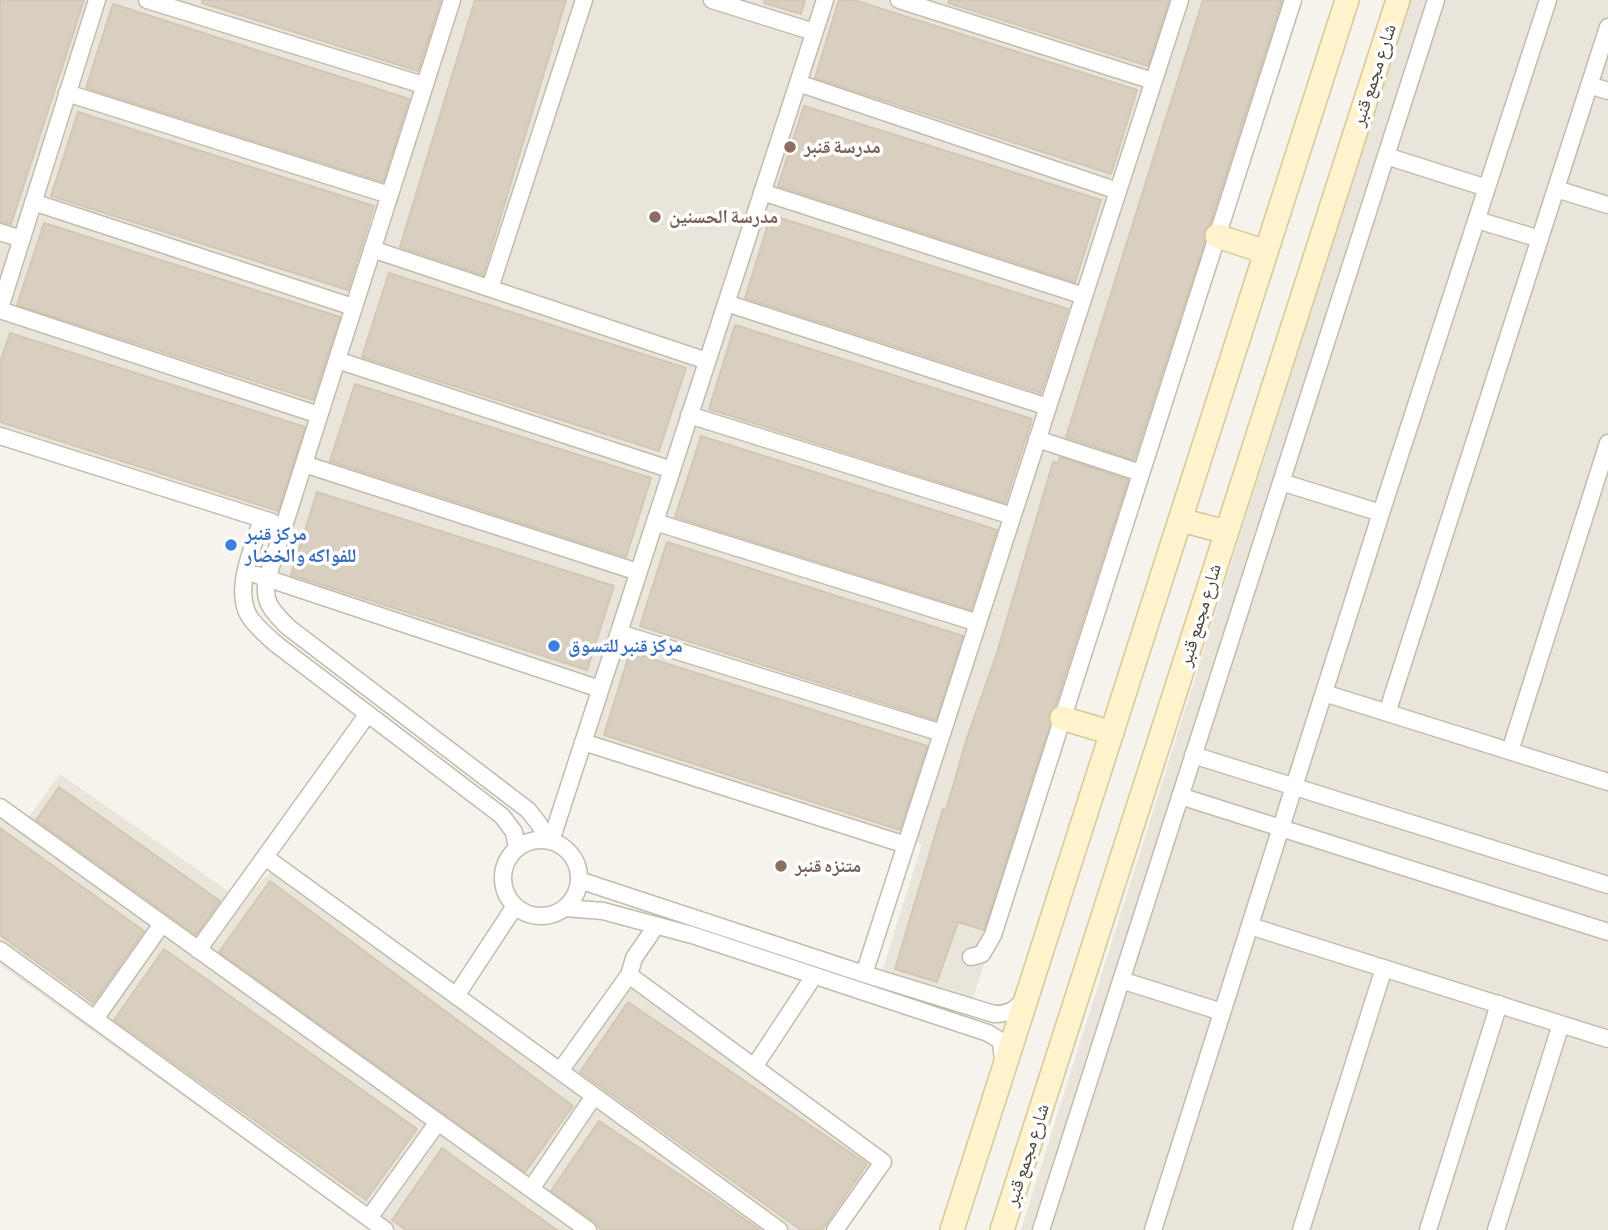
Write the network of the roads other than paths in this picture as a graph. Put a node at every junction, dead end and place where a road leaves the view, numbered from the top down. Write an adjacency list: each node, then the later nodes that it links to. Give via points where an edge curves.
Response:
1 (97, 0): 21 (street)
2 (147, 0): 18 (street)
3 (452, 0): 18 (street)
4 (584, 0): 37 (street)
5 (712, 0): 15 (street)
6 (825, 0): 15 (street)
7 (899, 0): 16 (street)
8 (1180, 0): 16 (street)
9 (1293, 0): 32 (street)
10 (1347, 0): 36 (main road)
11 (1398, 0): 60 (main road, شارع مجمع قنبر)
12 (1436, 0): 22 (street)
13 (1548, 0): 23 (street)
14 (1608, 27): 19 (street)
15 (814, 32): 17 (street)
16 (1153, 81): 25 (street)
17 (798, 83): 25 (street); 26 (street)
18 (423, 85): 27 (street)
19 (1589, 85): 20 (street); 24 (street)
20 (1608, 91)
21 (67, 93): 27 (street); 28 (street)
22 (1386, 156): 23 (street); 53 (street)
23 (1487, 188): 30 (street)
24 (1556, 189): 29 (street); 34 (street)
25 (1118, 191): 38 (street)
26 (762, 192): 38 (street); 39 (street)
27 (389, 195): 35 (street)
28 (33, 202): 33 (street); 40 (street)
29 (1608, 205)
30 (1477, 220): 34 (street); 54 (street)
31 (0, 232): 33 (street)
32 (1217, 236): 36 (main road); 52 (street)
33 (22, 239): 41 (street)
34 (1540, 239): 70 (street)
35 (372, 249): 37 (street); 40 (street)
36 (1266, 253): 57 (main road)
37 (490, 288): 43 (street)
38 (1084, 296): 44 (street)
39 (726, 303): 43 (street); 44 (street)
40 (354, 307): 42 (street)
41 (0, 309): 45 (street)
42 (337, 360): 45 (street); 51 (street)
43 (707, 361): 46 (street)
44 (1048, 407): 48 (street)
45 (319, 415): 50 (street)
46 (689, 415): 51 (street); 55 (street)
47 (0, 436): 56 (street)
48 (1037, 439): 52 (street); 55 (street)
49 (1608, 443): 76 (street)
50 (304, 464): 59 (street); 62 (street)
51 (672, 470): 58 (street)
52 (1141, 473): 72 (street)
53 (1281, 482): 54 (street); 77 (street)
54 (1381, 513): 69 (street)
55 (1013, 516): 64 (street)
56 (262, 519): 59 (street); 61 (street)
57 (1181, 520): 60 (main road); 74 (main road)
58 (655, 522): 62 (street); 64 (street)
59 (284, 526): 63 (street)
60 (1226, 532): 124 (main road, شارع مجمع قنبر)
61 (247, 572): 63 (street); 67 (street, via 245,606)
62 (639, 572): 66 (street)
63 (267, 579): 65 (street, via 265,599); 68 (street)
64 (978, 623): 73 (street)
65 (288, 627): 67 (street); 83 (street, via 528,810)
66 (619, 633): 68 (street); 73 (street)
67 (276, 645): 71 (street)
68 (600, 689): 75 (street)
69 (1324, 693): 70 (street); 79 (street)
70 (1387, 713): 76 (street)
71 (368, 715): 85 (street, via 502,816 514,831); 86 (street)
72 (1062, 718): 74 (main road); 99 (street, via 993,935 982,954)
73 (942, 733): 84 (street)
74 (1112, 733): 106 (main road)
75 (583, 742): 83 (street); 84 (street)
76 (1510, 751): 78 (street)
77 (1193, 755): 79 (street); 80 (street)
78 (1608, 782)
79 (1294, 787): 82 (street); 88 (street)
80 (1180, 796): 82 (street); 104 (street)
81 (0, 807): 91 (street)
82 (1281, 828): 93 (street); 94 (street)
83 (549, 841): 85 (street, via 526,842); 87 (street, via 568,851)
84 (906, 845): 101 (street)
85 (517, 848): 89 (street, via 503,877)
86 (265, 857): 97 (street); 105 (street)
87 (579, 880): 90 (street); 95 (street)
88 (1608, 885)
89 (515, 906): 90 (street, via 545,916); 105 (street)
90 (565, 908): 92 (street, via 603,911)
91 (162, 924): 97 (street); 109 (street)
92 (656, 926): 98 (street); 102 (street, via 634,958)
93 (1250, 926): 100 (street); 108 (street)
94 (1608, 932)
95 (759, 940): 98 (street); 101 (street)
96 (0, 950): 109 (street)
97 (198, 950): 116 (street)
98 (754, 956): 103 (street)
99 (971, 957)
100 (1384, 968): 107 (street); 127 (street)
101 (864, 974): 106 (street, via 995,1014 1007,1014)
102 (629, 975): 112 (street); 114 (street)
103 (814, 976): 112 (street); 113 (street, via 988,1033 1001,1041)
104 (1121, 980): 108 (street); 125 (street)
105 (456, 996): 114 (street)
106 (1026, 996): 113 (main road)
107 (1499, 1004): 110 (street); 128 (street)
108 (1223, 1012): 126 (street)
109 (95, 1019): 118 (street)
110 (1561, 1024): 111 (street); 129 (street)
111 (1608, 1039)
112 (754, 1066): 122 (street, via 883,1161)
113 (1003, 1069): 123 (main road)
114 (560, 1071): 115 (street)
115 (594, 1096): 117 (street); 121 (street)
116 (438, 1122): 117 (street); 118 (street)
117 (531, 1189): 120 (street)
118 (369, 1218): 119 (street)
119 (385, 1230)
120 (588, 1230)
121 (779, 1230)
122 (835, 1230)
123 (953, 1230)
124 (1002, 1230)
125 (1041, 1230)
126 (1153, 1230)
127 (1301, 1230)
128 (1428, 1230)
129 (1496, 1230)

